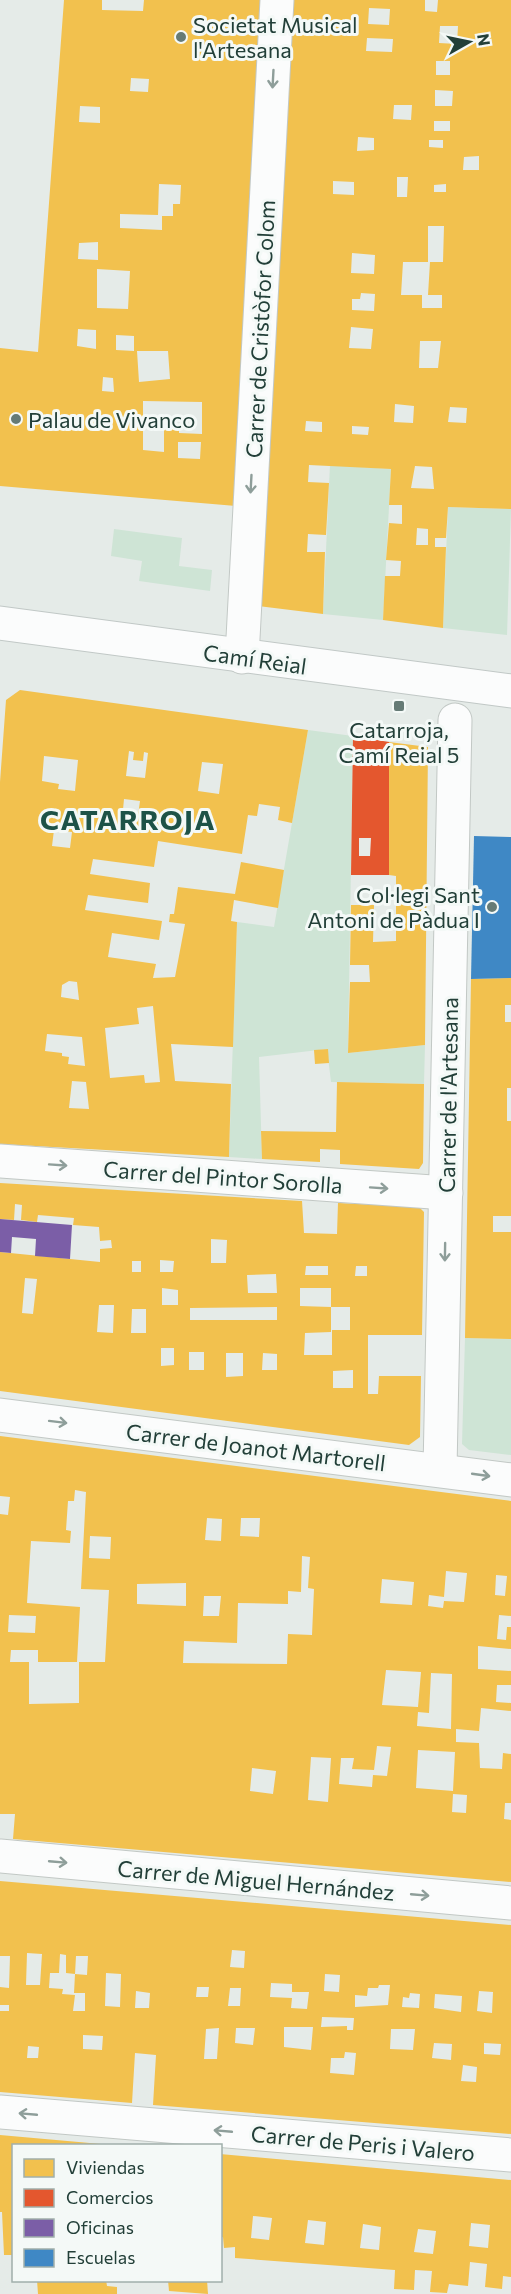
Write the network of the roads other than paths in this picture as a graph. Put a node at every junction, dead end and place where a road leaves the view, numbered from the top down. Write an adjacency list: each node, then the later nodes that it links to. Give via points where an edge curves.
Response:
1 (278, 0): 3 (street, Carrer de Cristòfor Colom, one-way to 3)
2 (0, 623): 3 (street, Camí Reial)
3 (242, 657): 4 (street, Camí Reial)
4 (511, 691)
5 (455, 720): 7 (street, Carrer de l'Artesana)
6 (0, 1161): 7 (street, Carrer del Pintor Sorolla, one-way to 7)
7 (446, 1193): 9 (street, Carrer de l'Artesana, one-way to 9)
8 (0, 1415): 9 (street, Carrer de Joanot Martorell, one-way to 9)
9 (440, 1470): 10 (street, Carrer de Joanot Martorell, one-way to 10)
10 (511, 1480)
11 (0, 1856): 12 (street, Carrer de Miguel Hernández, one-way to 12)
12 (511, 1903)
13 (0, 2112): 14 (street, Carrer de Peris i Valero, one-way to 13)
14 (511, 2155)

